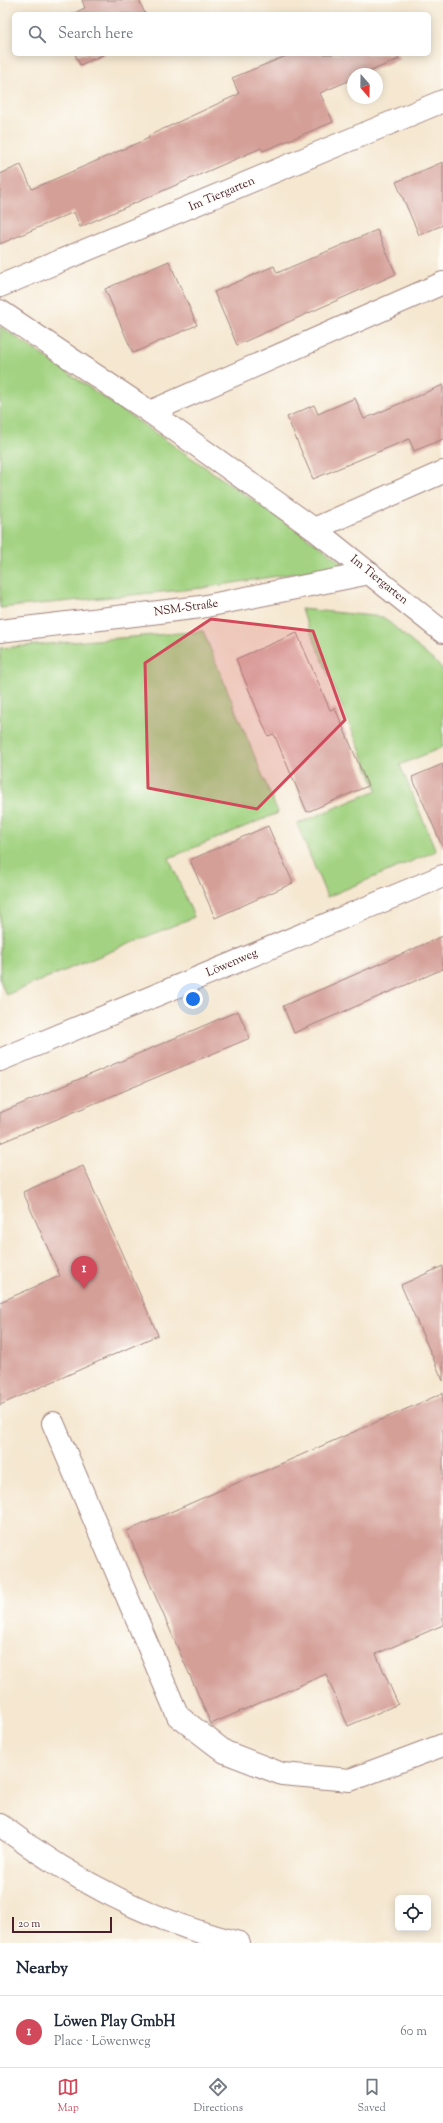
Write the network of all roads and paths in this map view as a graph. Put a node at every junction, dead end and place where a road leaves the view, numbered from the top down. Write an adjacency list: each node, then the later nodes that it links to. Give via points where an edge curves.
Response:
1 (443, 101): 3 (main road, Im Tiergarten)
2 (443, 283): 5 (main road)
3 (0, 286)
4 (0, 311): 5 (main road, Im Tiergarten)
5 (150, 412): 7 (main road, Im Tiergarten)
6 (443, 472): 7 (main road)
7 (314, 529): 8 (main road, Im Tiergarten)
8 (370, 573): 9 (main road, NSM-Straße, via 201,608); 10 (main road, Im Tiergarten)
9 (0, 631)
10 (443, 632)
11 (443, 876): 12 (main road, Löwenweg)
12 (0, 1060)
13 (53, 1423): 14 (main road, via 178,1716 225,1752 282,1774 350,1780)
14 (443, 1744)
15 (0, 1825): 16 (main road, via 69,1873 118,1900 163,1919)
16 (239, 1943)

